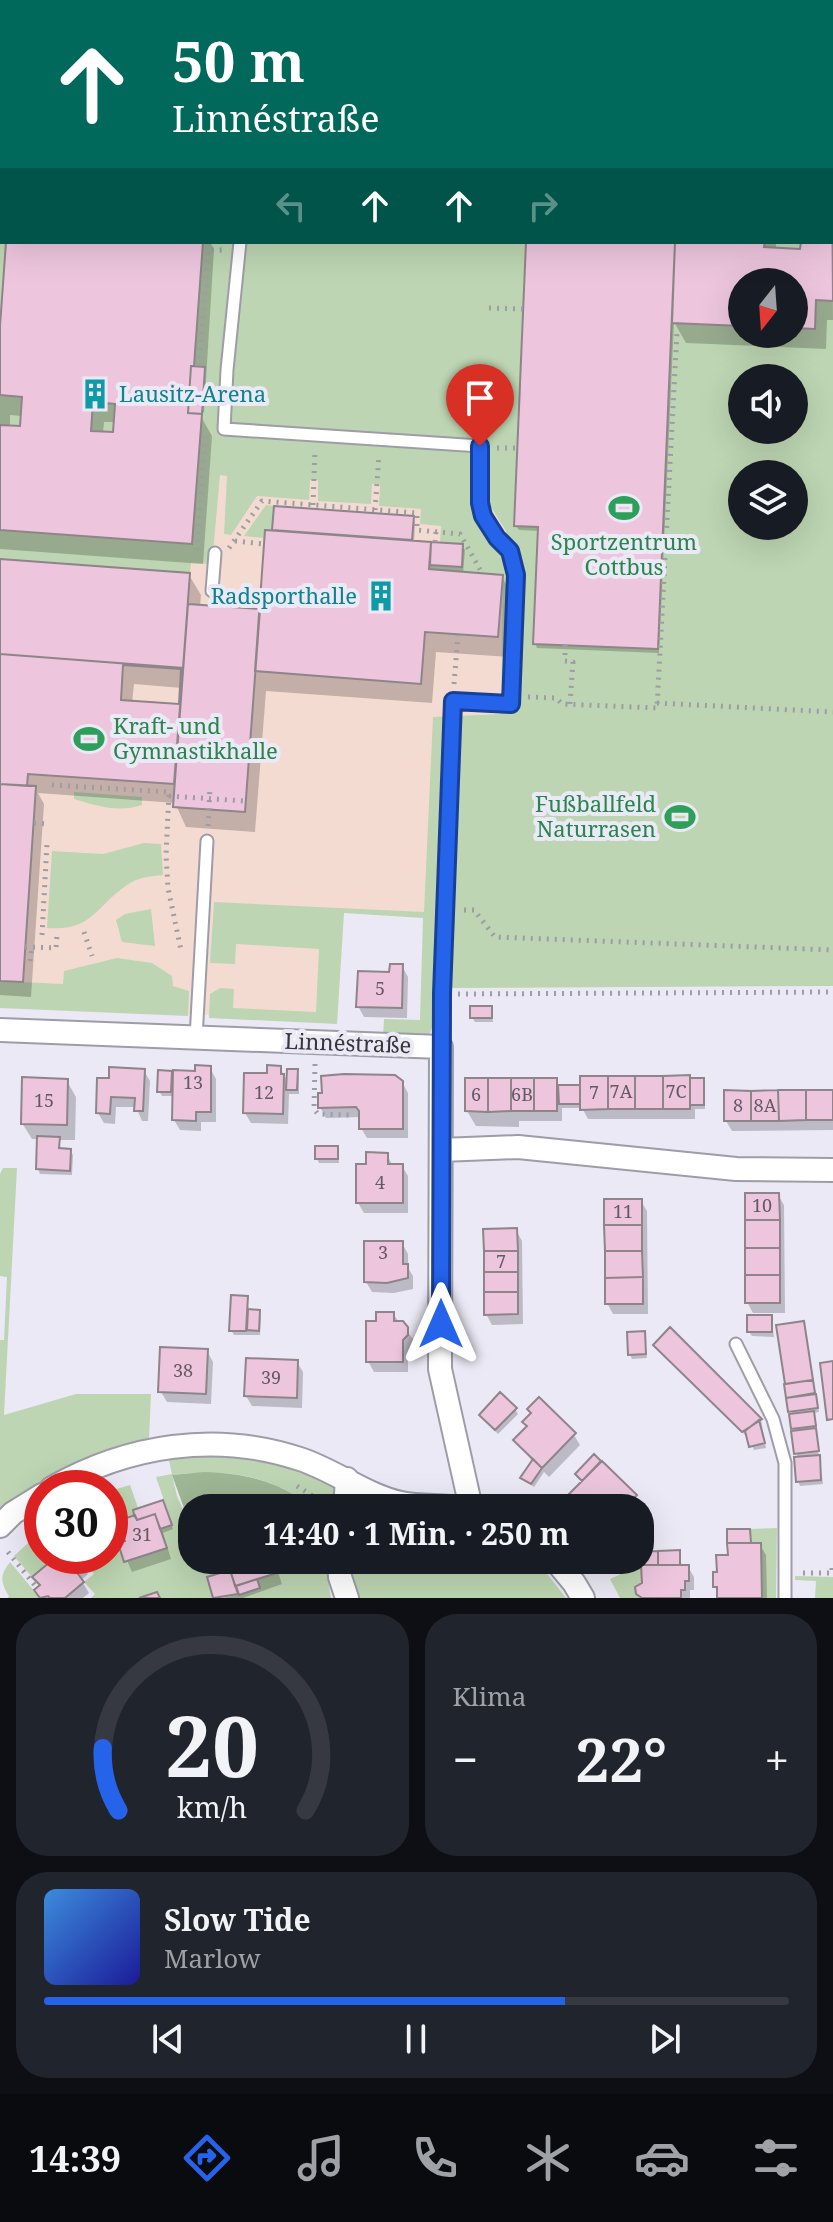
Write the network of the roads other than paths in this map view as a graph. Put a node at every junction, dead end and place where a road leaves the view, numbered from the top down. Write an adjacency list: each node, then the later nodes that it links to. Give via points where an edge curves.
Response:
1 (240, 244): 7 (lane, via 224,429 480,446 483,516 510,551 516,575 511,704 453,701)
2 (215, 553): 3 (lane)
3 (212, 591)
4 (207, 841): 6 (lane)
5 (0, 1030): 6 (street, Linnéstraße)
6 (196, 1038): 7 (street, Linnéstraße)
7 (441, 1047): 8 (street, Linnéstraße)
8 (441, 1150): 9 (street, via 518,1147 736,1169); 15 (street, Linnéstraße, via 440,1369)
9 (833, 1170)
10 (736, 1344): 22 (lane, via 773,1419 785,1463)
11 (89, 1470): 12 (street, via 111,1459 196,1444 260,1449)
12 (347, 1479): 13 (street); 14 (street)
13 (346, 1494)
14 (373, 1494)
15 (468, 1494)
16 (24, 1506): 17 (street)
17 (0, 1526)
18 (340, 1574): 20 (street)
19 (567, 1574): 21 (street)
20 (347, 1598)
21 (583, 1598)
22 (785, 1598)

